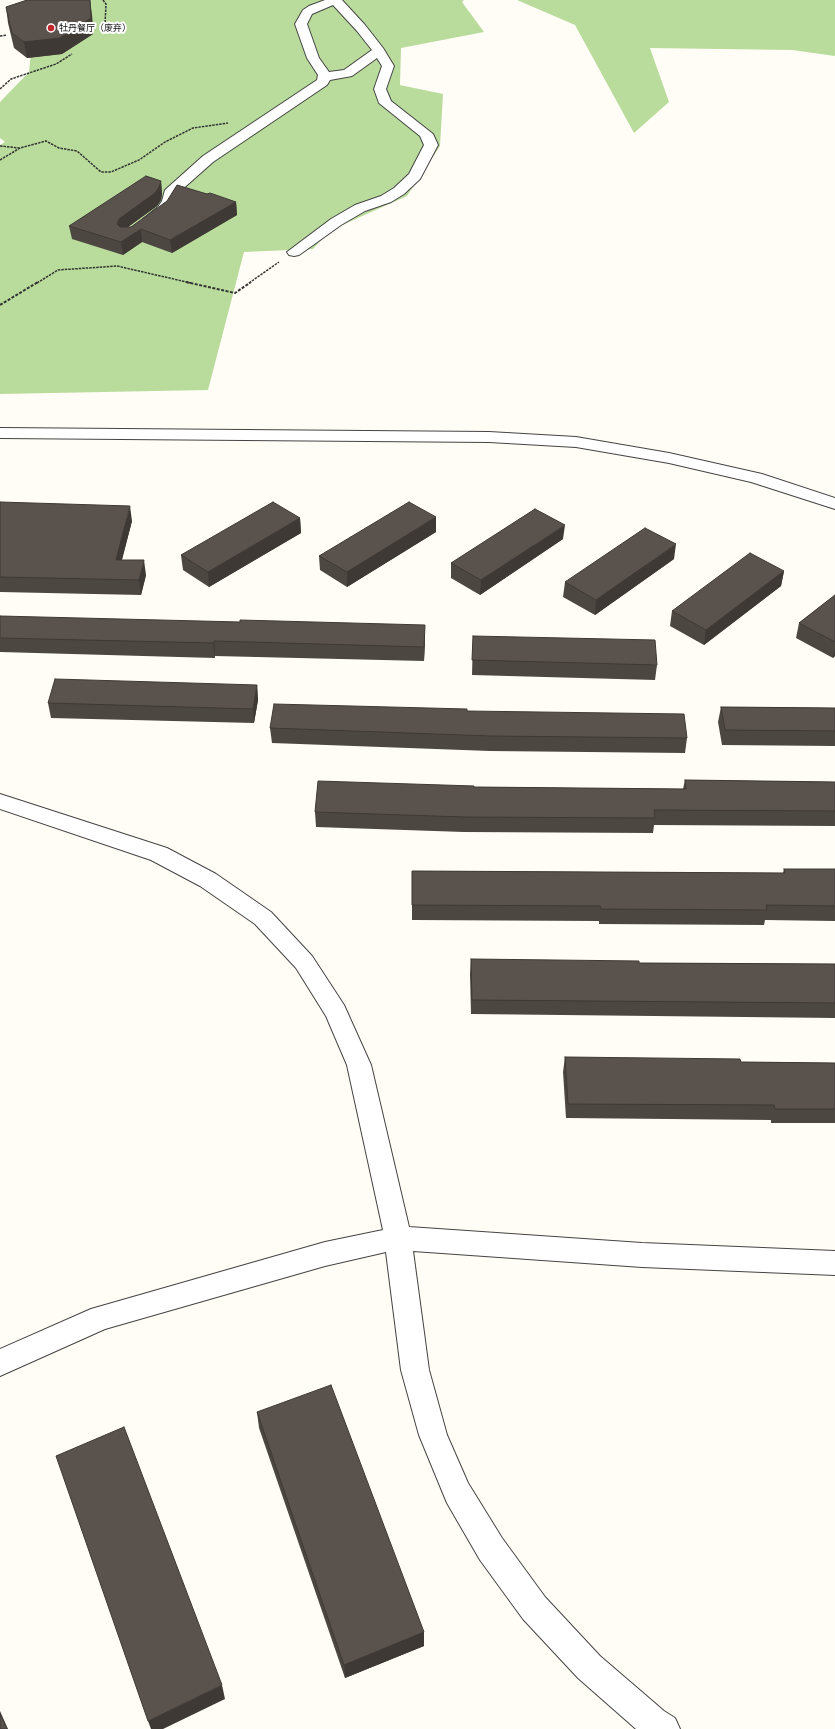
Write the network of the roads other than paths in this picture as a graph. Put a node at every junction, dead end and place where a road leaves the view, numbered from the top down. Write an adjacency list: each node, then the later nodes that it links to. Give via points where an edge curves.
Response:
1 (335, 0): 2 (street); 3 (street, via 307,12 301,24 313,58)
2 (379, 51): 3 (street, via 348,73); 5 (street, via 388,66 380,89 385,103 426,134 430,145 415,176 399,190 386,199 360,208 336,222)
3 (324, 77): 4 (street, via 324,82 319,86 208,159 170,194 163,210)
4 (139, 227)
5 (294, 252)
6 (0, 433): 7 (street, via 489,437 576,442 669,458 756,478)
7 (835, 504)
8 (0, 802): 9 (street, via 159,854 208,880 263,918 304,962 336,1012 359,1065)
9 (398, 1238): 10 (street, via 642,1254); 11 (street, via 325,1254 101,1318); 12 (street, via 415,1370 434,1435 457,1493 491,1549 534,1608 589,1667)
10 (835, 1263)
11 (0, 1363)
12 (664, 1729)

